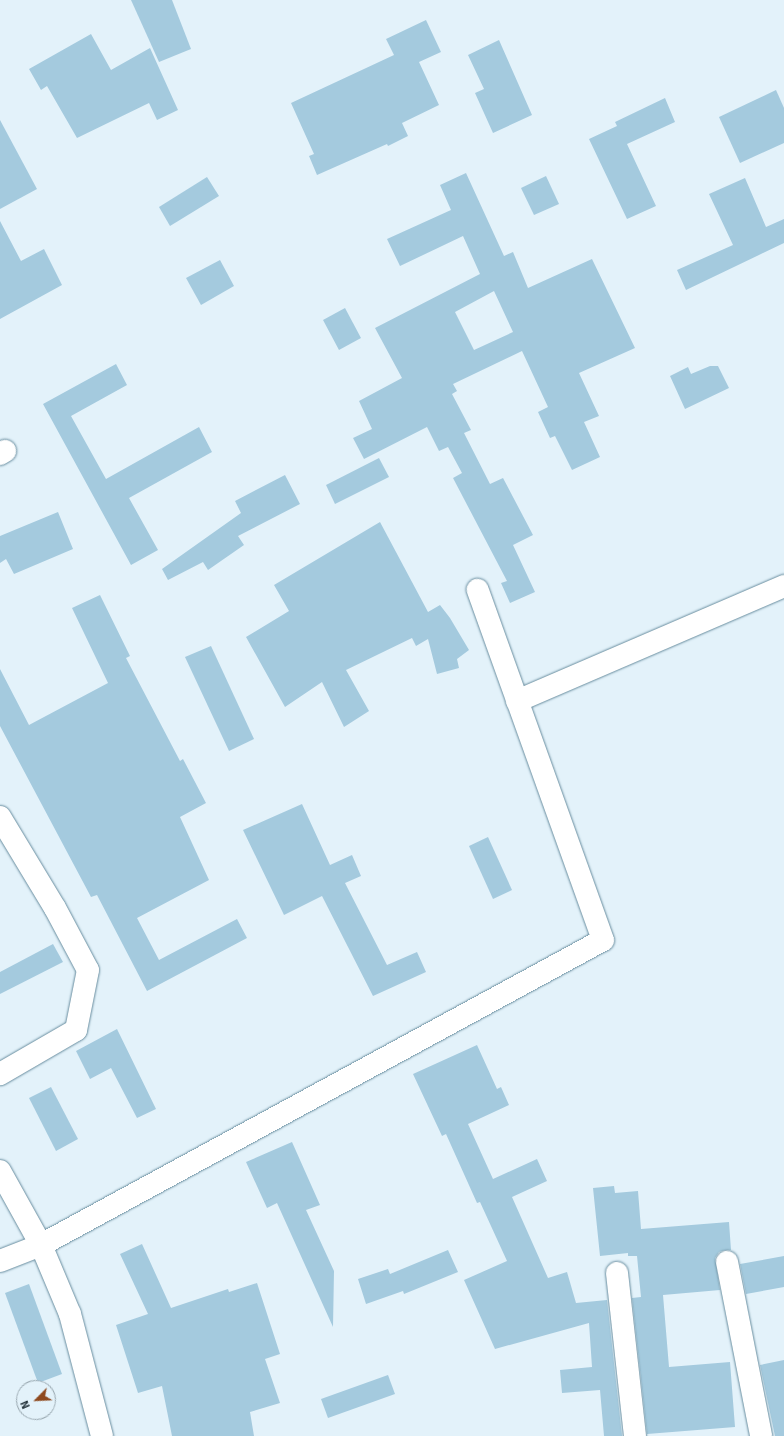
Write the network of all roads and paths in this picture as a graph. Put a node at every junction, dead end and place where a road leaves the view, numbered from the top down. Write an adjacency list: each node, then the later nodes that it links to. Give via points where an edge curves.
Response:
1 (784, 586): 3 (street)
2 (478, 590): 3 (street)
3 (517, 701): 7 (street, via 602,940)
4 (0, 817): 5 (street, via 55,908 88,970 76,1030)
5 (0, 1074)
6 (0, 1171): 7 (street)
7 (41, 1245): 8 (street); 11 (street, via 70,1314)
8 (0, 1261)
9 (727, 1262): 13 (street)
10 (617, 1273): 12 (street)
11 (102, 1436)
12 (635, 1436)
13 (761, 1436)

